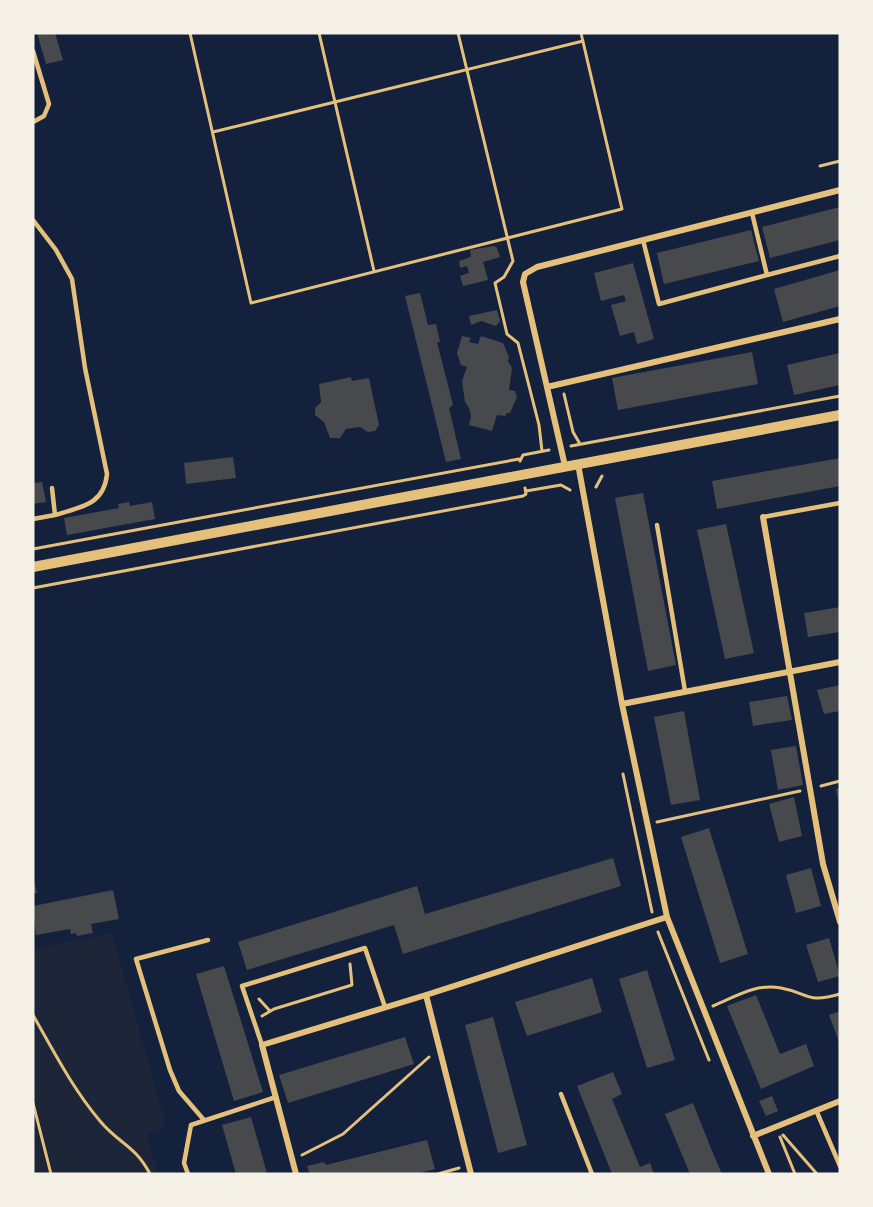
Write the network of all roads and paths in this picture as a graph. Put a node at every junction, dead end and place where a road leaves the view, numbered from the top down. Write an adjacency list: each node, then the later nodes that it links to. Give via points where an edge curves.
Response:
1 (190, 33): 10 (path)
2 (319, 33): 8 (path)
3 (458, 33): 7 (path)
4 (581, 33): 5 (path)
5 (583, 41): 7 (path); 16 (path, via 622,209)
6 (33, 51): 9 (lane, via 50,104 44,116)
7 (466, 69): 8 (path); 16 (path)
8 (336, 103): 10 (path); 19 (path)
9 (33, 122)
10 (213, 132): 19 (path, via 251,303)
11 (840, 161): 12 (path)
12 (820, 166)
13 (840, 190): 14 (street)
14 (752, 213): 17 (street); 20 (lane)
15 (33, 220): 32 (lane, via 72,279 107,474 102,495)
16 (508, 238): 19 (path); 26 (path, via 513,261 504,277 495,283 507,334 518,343)
17 (643, 240): 20 (lane, via 659,304); 23 (street, via 537,267 525,274 523,282)
18 (840, 256): 20 (lane)
19 (374, 272)
20 (767, 275)
21 (840, 319): 22 (street)
22 (562, 384): 23 (street); 25 (path, via 573,432)
23 (547, 387): 29 (street)
24 (840, 415): 28 (street)
25 (580, 444)
26 (542, 451)
27 (519, 459): 36 (path)
28 (578, 463): 29 (street); 41 (street)
29 (565, 466): 37 (street)
30 (52, 488): 32 (lane)
31 (840, 503): 33 (lane)
32 (55, 515): 34 (lane)
33 (763, 517): 39 (street)
34 (33, 519)
35 (657, 525): 40 (lane)
36 (33, 549)
37 (33, 567)
38 (840, 662): 39 (street)
39 (790, 671): 40 (street); 43 (street)
40 (686, 691): 41 (street)
41 (622, 704): 45 (street)
42 (840, 782): 43 (path)
43 (811, 788): 44 (path, via 655,822); 46 (street, via 823,864)
44 (658, 833)
45 (667, 917): 50 (street); 64 (street)
46 (840, 922)
47 (208, 940): 62 (lane, via 135,958 178,1091)
48 (349, 953): 52 (lane, via 364,948); 54 (path, via 352,985); 54 (lane, via 242,986)
49 (840, 994): 51 (path, via 824,999 807,998 781,988 753,988 713,1007)
50 (426, 995): 52 (street); 56 (street)
51 (709, 996)
52 (385, 1007): 55 (street)
53 (33, 1016): 69 (path, via 101,1124 142,1156)
54 (253, 1019): 55 (lane)
55 (262, 1045): 58 (street)
56 (438, 1049): 65 (path, via 343,1134); 66 (street)
57 (561, 1094): 74 (lane)
58 (276, 1097): 62 (lane); 65 (street)
59 (840, 1101): 61 (street)
60 (33, 1103): 68 (path)
61 (816, 1110): 63 (street); 67 (lane)
62 (204, 1120): 70 (lane, via 191,1125 184,1163)
63 (776, 1126): 64 (street); 76 (path); 77 (path)
64 (753, 1136): 75 (street)
65 (293, 1160): 71 (street)
66 (468, 1166): 72 (path); 73 (street)
67 (840, 1166)
68 (51, 1174)
69 (150, 1174)
70 (188, 1174)
71 (296, 1174)
72 (438, 1174)
73 (471, 1174)
74 (592, 1174)
75 (769, 1174)
76 (795, 1174)
77 (817, 1174)

